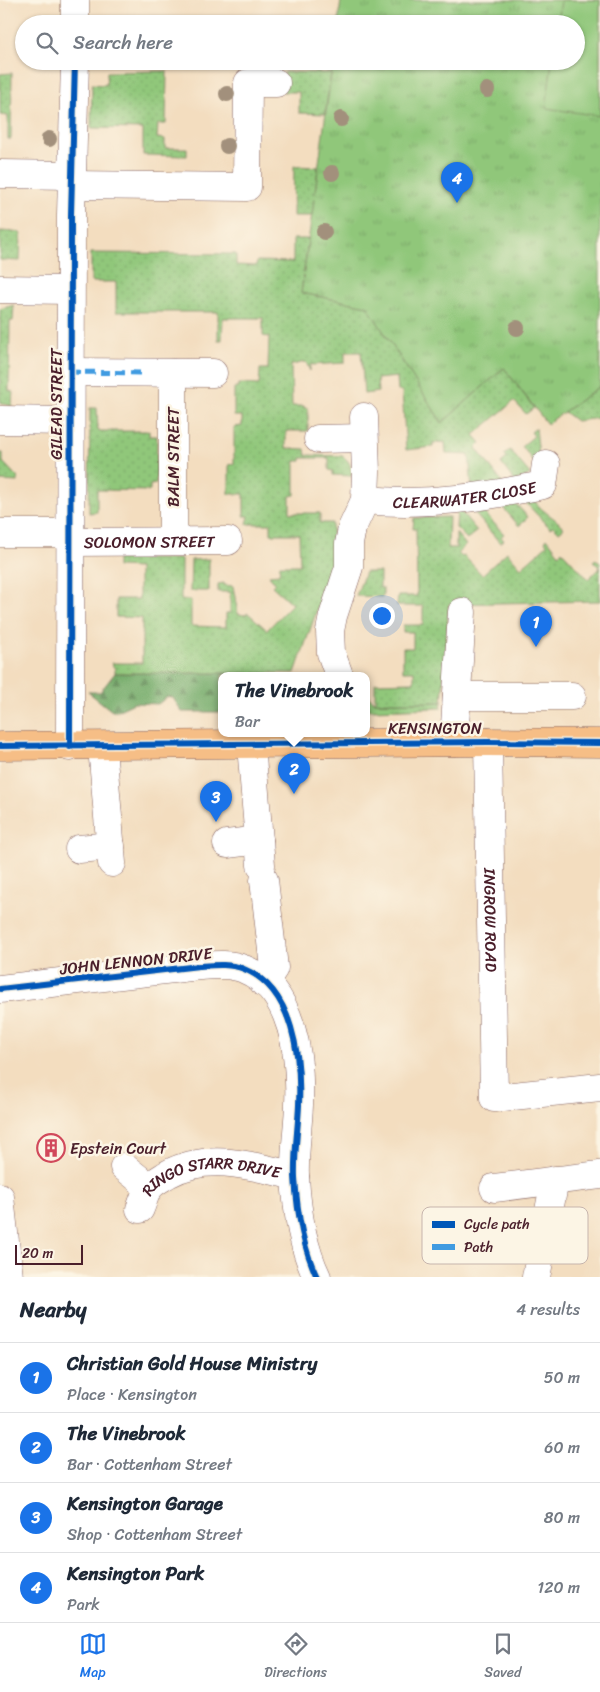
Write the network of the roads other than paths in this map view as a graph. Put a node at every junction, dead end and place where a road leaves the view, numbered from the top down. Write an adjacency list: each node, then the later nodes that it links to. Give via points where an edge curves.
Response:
1 (75, 0): 2 (street)
2 (75, 15)
3 (75, 70): 6 (street, GILEAD STREET)
4 (276, 84): 6 (street, via 248,83 247,187)
5 (0, 174): 6 (street)
6 (72, 180): 8 (street, GILEAD STREET)
7 (0, 289): 8 (street)
8 (70, 290): 9 (street, GILEAD STREET)
9 (70, 372): 10 (street); 13 (street, GILEAD STREET)
10 (173, 373): 11 (street); 19 (street, BALM STREET)
11 (213, 373)
12 (0, 420): 13 (street)
13 (70, 421): 18 (street, GILEAD STREET)
14 (318, 439): 16 (street, via 364,428)
15 (548, 483): 16 (street, CLEARWATER CLOSE, via 458,501 394,503)
16 (365, 500): 22 (street, via 352,528 349,567 330,631 331,653)
17 (0, 533): 18 (street, SOLOMON STREET)
18 (69, 538): 19 (street, SOLOMON STREET); 31 (street, GILEAD STREET)
19 (173, 540): 20 (street, SOLOMON STREET)
20 (228, 541)
21 (462, 612): 23 (street)
22 (338, 672)
23 (457, 696): 24 (street); 26 (street)
24 (572, 696)
25 (348, 738): 26 (main road, KENSINGTON); 30 (main road, KENSINGTON)
26 (454, 742): 27 (main road, KENSINGTON)
27 (488, 742): 28 (main road, KENSINGTON); 38 (street, INGROW ROAD, via 494,1098)
28 (600, 743)
29 (0, 746): 31 (main road, KENSINGTON)
30 (251, 746): 32 (main road, KENSINGTON); 35 (street)
31 (70, 747): 32 (main road, KENSINGTON)
32 (102, 747): 34 (street, via 111,855)
33 (227, 844): 35 (street)
34 (79, 849)
35 (261, 862): 36 (street, via 274,968)
36 (264, 983): 37 (street, JOHN LENNON DRIVE, via 244,969 223,965); 41 (street, JOHN LENNON DRIVE, via 275,994 287,1016 295,1044 300,1088)
37 (0, 989)
38 (600, 1087)
39 (124, 1167): 41 (street, RINGO STARR DRIVE, via 145,1198 177,1169 217,1162 237,1162)
40 (600, 1175): 42 (street)
41 (295, 1176): 48 (street, JOHN LENNON DRIVE, via 307,1254)
42 (555, 1180): 43 (street); 45 (street)
43 (494, 1188)
44 (0, 1197): 47 (street)
45 (550, 1207)
46 (539, 1264): 49 (street)
47 (9, 1277)
48 (317, 1277)
49 (536, 1277)

